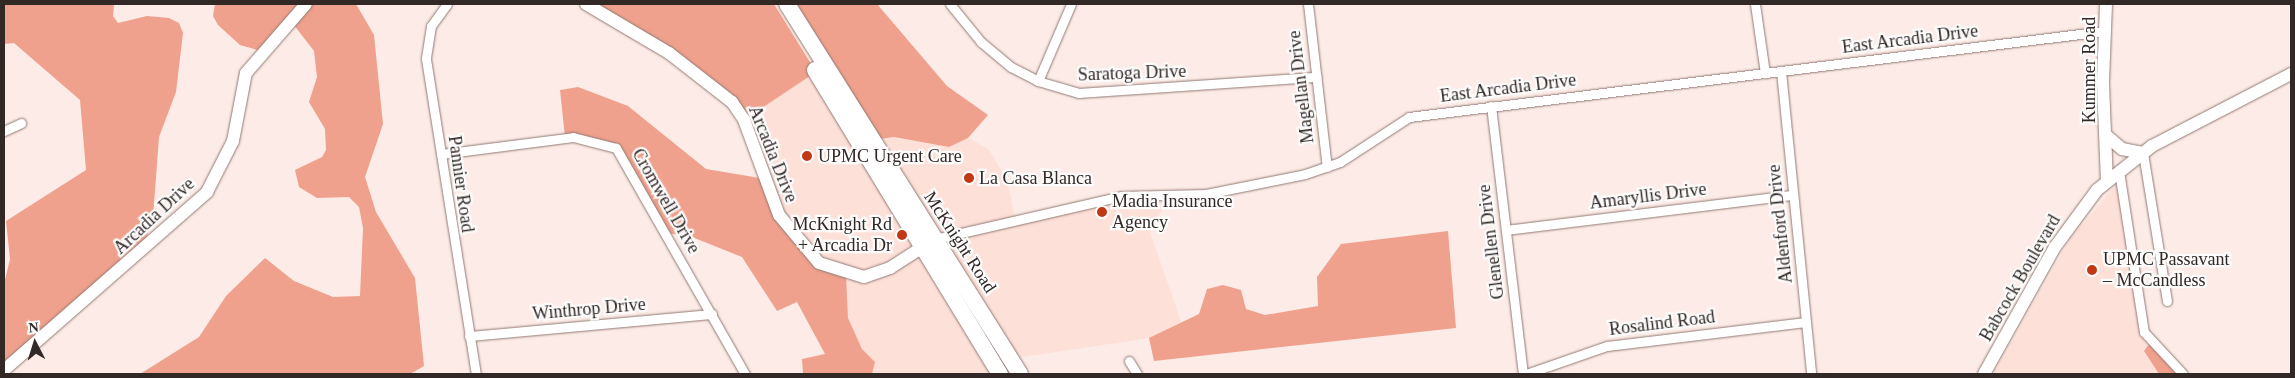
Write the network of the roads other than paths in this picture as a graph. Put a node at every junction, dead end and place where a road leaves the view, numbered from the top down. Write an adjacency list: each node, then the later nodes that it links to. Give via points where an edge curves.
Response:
1 (306, 4): 34 (street, Arcadia Drive, via 246,73 233,141 207,192)
2 (447, 4): 22 (street, Pannier Road, via 431,26 426,47)
3 (586, 4): 28 (street, Arcadia Drive, via 669,53 732,102 744,120 772,200 792,235 819,263 846,274 881,264)
4 (774, 4): 28 (highway, McKnight Road)
5 (787, 4): 28 (highway, McKnight Road)
6 (950, 4): 16 (street, Saratoga Drive, via 991,52)
7 (1071, 4): 16 (street)
8 (1308, 4): 15 (street, Magellan Drive)
9 (1755, 4): 13 (street)
10 (2106, 4): 11 (street, Kummer Road)
11 (2104, 31): 12 (street, East Arcadia Drive); 20 (street, Kummer Road)
12 (1781, 71): 13 (street, East Arcadia Drive); 26 (street, Aldenford Drive)
13 (1765, 73): 17 (street, East Arcadia Drive)
14 (2291, 74): 21 (street, Babcock Boulevard)
15 (1316, 77): 16 (street, Saratoga Drive, via 1095,94); 23 (street, Magellan Drive)
16 (1038, 81)
17 (1491, 106): 23 (street, East Arcadia Drive, via 1409,117); 27 (street, Glenellen Drive)
18 (21, 123): 19 (street)
19 (4, 131)
20 (2107, 136): 21 (street, Kummer Road, via 2122,148); 25 (street, Kummer Road)
21 (2143, 153): 24 (street, Babcock Boulevard); 29 (street)
22 (441, 154): 30 (street, Cromwell Drive, via 565,137 596,139 616,148); 32 (street, Pannier Road)
23 (1327, 167): 28 (street, East Arcadia Drive, via 1206,194 1121,196)
24 (2119, 171): 25 (street, Babcock Boulevard); 43 (street, via 2144,332)
25 (2108, 181): 42 (street, Babcock Boulevard, via 2063,234)
26 (1793, 195): 27 (street, Amaryllis Drive); 31 (street, Aldenford Drive)
27 (1506, 230): 40 (street, Glenellen Drive)
28 (925, 242): 37 (highway, McKnight Road); 38 (highway, McKnight Road)
29 (2167, 301)
30 (712, 314): 32 (street, Winthrop Drive); 36 (street, Cromwell Drive)
31 (1806, 322): 40 (street, Rosalind Road, via 1607,346); 41 (street, Aldenford Drive)
32 (469, 336): 35 (street, Pannier Road)
33 (1129, 361): 39 (street)
34 (4, 370)
35 (476, 374)
36 (745, 374)
37 (1000, 374)
38 (1020, 374)
39 (1137, 374)
40 (1525, 374)
41 (1811, 374)
42 (1984, 374)
43 (2183, 374)

